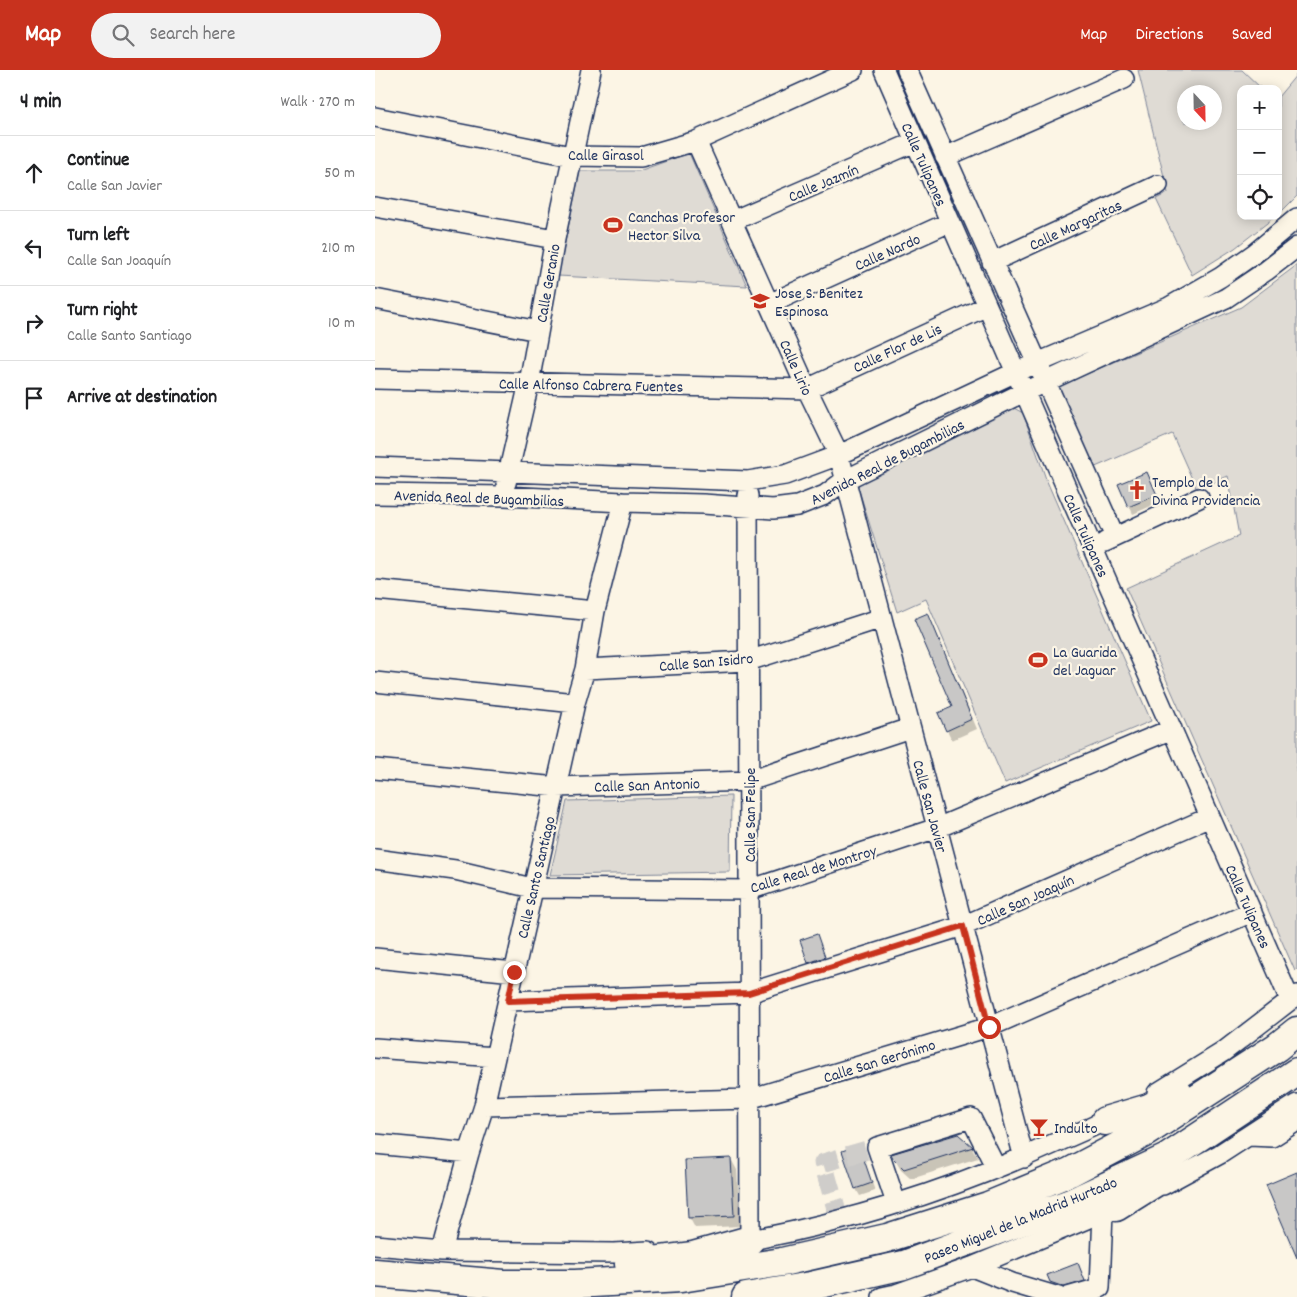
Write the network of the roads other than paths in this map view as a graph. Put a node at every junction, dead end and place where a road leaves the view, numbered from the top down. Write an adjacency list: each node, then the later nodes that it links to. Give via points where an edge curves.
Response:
1 (591, 70): 9 (street, Calle Geranio)
2 (853, 70): 7 (street, Calle Girasol)
3 (884, 70): 8 (street, Calle Tulipanes)
4 (907, 70): 10 (street, Calle Tulipanes)
5 (1124, 79): 10 (street)
6 (375, 117): 9 (street, Calle Girasol)
7 (696, 141): 9 (street, Calle Girasol, via 641,157); 14 (street, Calle Lirio)
8 (915, 142): 14 (street, Calle Jazmín); 15 (street, Calle Tulipanes)
9 (571, 156): 16 (street, Calle Geranio)
10 (945, 157): 18 (street, Calle Tulipanes)
11 (1158, 185): 18 (street, Calle Margaritas)
12 (375, 207): 16 (street)
13 (1297, 218): 22 (street, Avenida Real de Bugambilias)
14 (732, 221): 20 (street, Calle Lirio)
15 (950, 222): 20 (street, Calle Nardo); 21 (street, Calle Tulipanes)
16 (555, 240): 23 (street, Calle Geranio)
17 (1297, 247): 22 (street, Avenida Real de Bugambilias, via 1226,298)
18 (992, 262): 24 (street, Calle Tulipanes)
19 (375, 299): 23 (street)
20 (769, 304): 29 (street, Calle Lirio)
21 (987, 306): 25 (street, Calle Tulipanes); 29 (street, Calle Flor de Lis)
22 (1183, 309): 24 (street, Avenida Real de Bugambilias, via 1169,307); 27 (street, Avenida Real de Bugambilias)
23 (538, 331): 28 (street, Calle Geranio)
24 (1037, 363): 25 (street, Avenida Real de Bugambilias); 27 (street, Calle Tulipanes)
25 (1016, 372): 30 (street, Calle Tulipanes); 31 (street, Avenida Real de Bugambilias)
26 (375, 379): 28 (street, Calle Alfonso Cabrera Fuentes)
27 (1046, 382): 30 (street, Avenida Real de Bugambilias); 41 (street, Calle Tulipanes)
28 (529, 383): 29 (street, Calle Alfonso Cabrera Fuentes); 33 (street, Calle Geranio)
29 (807, 389): 31 (street, Calle Lirio)
30 (1024, 392): 34 (street, Avenida Real de Bugambilias); 42 (street, Calle Tulipanes)
31 (839, 455): 34 (street, Calle San Javier); 35 (street, Avenida Real de Bugambilias, via 785,475)
32 (375, 467): 33 (street, Avenida Real de Bugambilias)
33 (509, 471): 35 (street, Avenida Real de Bugambilias); 37 (street, Calle Geranio)
34 (845, 480): 40 (street, Avenida Real de Bugambilias, via 825,495 797,506 773,509); 45 (street, Calle San Javier)
35 (748, 481): 40 (street, Calle San Felipe)
36 (375, 494): 37 (street, Avenida Real de Bugambilias)
37 (504, 496): 39 (street, Avenida Real de Bugambilias)
38 (1199, 498): 41 (street)
39 (623, 502): 40 (street, Avenida Real de Bugambilias); 44 (street, Calle Santo Santiago)
40 (748, 507): 46 (street, Calle San Felipe)
41 (1115, 537): 42 (street)
42 (1093, 548): 51 (street, Calle Tulipanes)
43 (375, 590): 44 (street)
44 (595, 611): 47 (street, Calle Santo Santiago)
45 (882, 618): 46 (street, Calle San Isidro); 50 (street, Calle San Javier)
46 (749, 661): 47 (street, Calle San Isidro); 53 (street, Calle San Felipe)
47 (585, 669): 49 (street, Calle Santo Santiago)
48 (375, 682): 49 (street)
49 (575, 704): 54 (street, Calle Santo Santiago)
50 (910, 728): 53 (street, Calle San Antonio); 56 (street, Calle San Javier)
51 (1172, 729): 55 (street, Calle Tulipanes); 56 (street, Calle Real de Montroy)
52 (375, 769): 54 (street, Calle San Antonio)
53 (749, 781): 54 (street, Calle San Antonio); 59 (street, Calle San Felipe)
54 (557, 787): 58 (street, Calle Santo Santiago)
55 (1210, 817): 60 (street, Calle Tulipanes); 61 (street, Calle San Joaquín)
56 (937, 828): 59 (street, Calle Real de Montroy); 61 (street, Calle San Javier)
57 (375, 859): 58 (street, Calle Real de Montroy, via 455,870)
58 (532, 888): 59 (street, Calle Real de Montroy); 63 (street, Calle Santo Santiago)
59 (749, 890): 64 (street, Calle San Felipe)
60 (1252, 912): 66 (street, Calle Tulipanes); 67 (street, Calle San Gerónimo)
61 (963, 926): 64 (street, Calle San Joaquín); 67 (street, Calle San Javier)
62 (375, 958): 63 (street)
63 (514, 972): 65 (street, Calle Santo Santiago)
64 (749, 993): 65 (street, Calle San Joaquín); 73 (street, Calle San Felipe)
65 (508, 1001): 70 (street, Calle Santo Santiago)
66 (1295, 1006): 76 (highway, via 1201,1080 1149,1108)
67 (989, 1027): 73 (street, Calle San Gerónimo); 81 (street, Calle San Javier)
68 (1297, 1030): 90 (highway, Paseo Miguel de la Madrid Hurtado, via 1277,1047 1146,1132 1071,1172 988,1206 887,1238 782,1262 681,1278)
69 (375, 1048): 70 (street)
70 (495, 1058): 75 (street, Calle Santo Santiago)
71 (1297, 1072): 72 (highway, Paseo Miguel de la Madrid Hurtado)
72 (1266, 1092): 84 (highway, via 1230,1128 1187,1163); 91 (highway, Paseo Miguel de la Madrid Hurtado, via 1167,1158 1064,1205 904,1265)
73 (749, 1099): 75 (street, Calle San Gerónimo); 85 (street, Calle San Felipe)
74 (1297, 1104): 78 (street)
75 (484, 1106): 80 (street, Calle Santo Santiago)
76 (1105, 1121): 81 (street)
77 (1297, 1121): 78 (street, via 1272,1136)
78 (1249, 1136): 84 (street, via 1160,1186)
79 (375, 1144): 80 (street)
80 (469, 1153): 87 (street, Calle Santo Santiago)
81 (1024, 1158): 82 (street)
82 (996, 1168): 83 (street); 83 (street, via 971,1118 877,1147)
83 (897, 1203): 85 (street)
84 (1110, 1209): 88 (street); 94 (street, via 1099,1288)
85 (750, 1240): 87 (street, via 704,1248 614,1253); 90 (highway, via 693,1256)
86 (375, 1244): 87 (street)
87 (442, 1251)
88 (973, 1267): 92 (street); 93 (street)
89 (375, 1273): 90 (highway, Paseo Miguel de la Madrid Hurtado)
90 (504, 1284)
91 (746, 1297)
92 (882, 1297)
93 (1059, 1297)
94 (1069, 1297)

